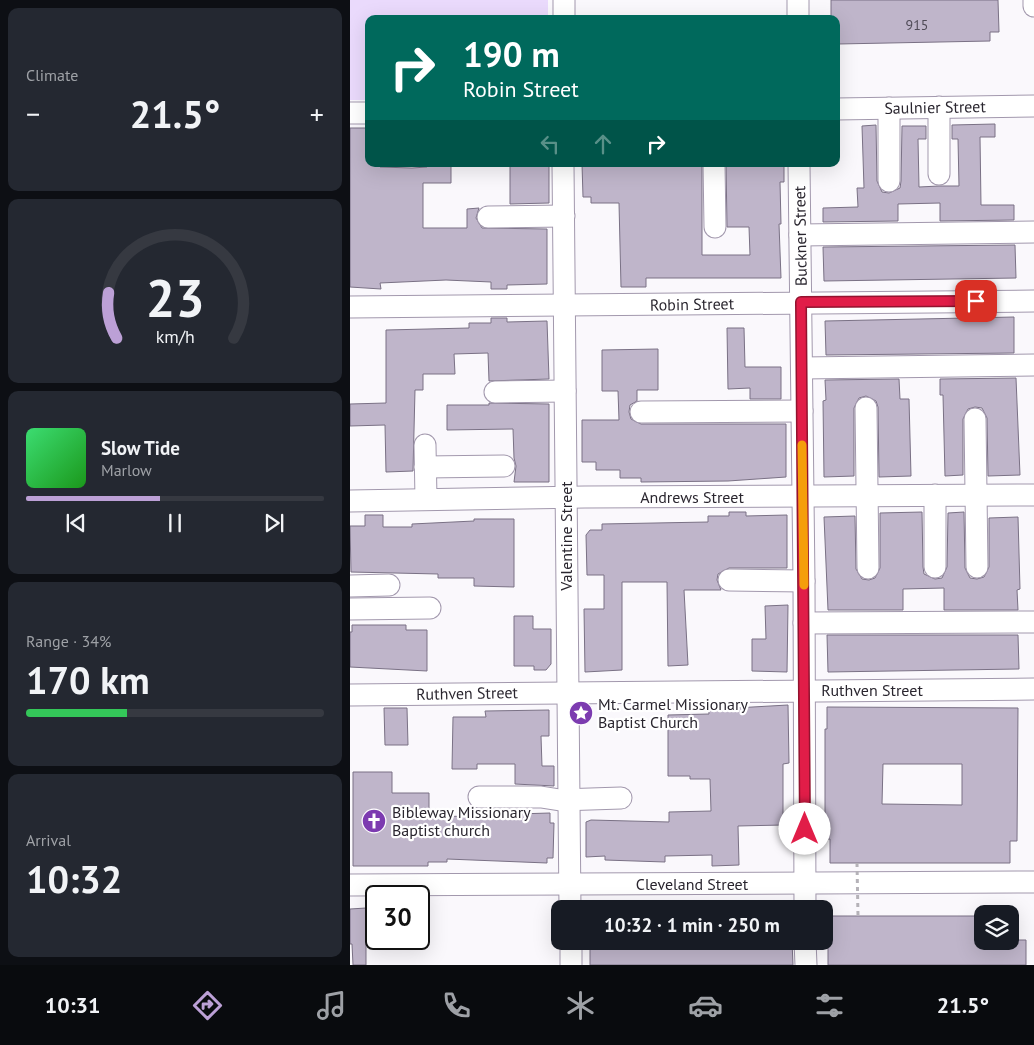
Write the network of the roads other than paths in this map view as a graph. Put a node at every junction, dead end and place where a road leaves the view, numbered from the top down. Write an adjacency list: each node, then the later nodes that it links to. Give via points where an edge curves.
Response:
1 (564, 0): 5 (street)
2 (798, 0): 6 (street)
3 (1034, 0): 4 (street)
4 (1034, 6)
5 (564, 15)
6 (798, 15)
7 (1034, 106): 8 (street, Saulnier Street)
8 (939, 107): 9 (street, Saulnier Street); 16 (street)
9 (889, 108): 10 (street, Saulnier Street); 17 (street)
10 (840, 109)
11 (350, 113): 12 (street)
12 (365, 113)
13 (563, 167): 18 (street, Valentine Street)
14 (714, 167): 20 (street)
15 (799, 167): 22 (street, Buckner Street)
16 (939, 174)
17 (889, 181)
18 (564, 216): 19 (street); 25 (street, Valentine Street)
19 (488, 217)
20 (715, 227)
21 (1034, 232): 22 (street)
22 (800, 235): 24 (street, Buckner Street)
23 (1034, 300): 24 (street, Robin Street)
24 (801, 302): 25 (street, Robin Street); 28 (street, Buckner Street)
25 (566, 305): 26 (street, Robin Street); 29 (street, Valentine Street)
26 (350, 307)
27 (1034, 365): 28 (street)
28 (802, 368): 32 (street, Buckner Street)
29 (566, 391): 30 (street); 42 (street, Valentine Street)
30 (495, 392)
31 (866, 408): 41 (street)
32 (802, 411): 33 (street); 43 (street, Buckner Street)
33 (642, 412)
34 (975, 419): 39 (street)
35 (425, 445): 37 (street)
36 (504, 466): 37 (street)
37 (426, 467): 44 (street)
38 (935, 495): 39 (street, Andrews Street); 41 (street, Andrews Street); 46 (street)
39 (977, 495): 40 (street, Andrews Street); 47 (street)
40 (1034, 495)
41 (867, 496): 43 (street, Andrews Street); 48 (street)
42 (566, 497): 43 (street, Andrews Street); 44 (street, Andrews Street); 59 (street, Valentine Street)
43 (803, 497): 50 (street, Buckner Street)
44 (426, 499): 45 (street, Andrews Street)
45 (350, 500)
46 (935, 567)
47 (977, 567)
48 (868, 568)
49 (729, 580): 50 (street)
50 (804, 581): 56 (street, Buckner Street)
51 (350, 586): 52 (street)
52 (388, 586)
53 (430, 608): 54 (street)
54 (350, 609)
55 (1034, 622): 56 (street)
56 (804, 623): 58 (street, Buckner Street)
57 (1034, 689): 58 (street, Ruthven Street)
58 (805, 691): 59 (street, Ruthven Street); 65 (street, Buckner Street)
59 (568, 692): 60 (street, Ruthven Street); 63 (street, Valentine Street)
60 (350, 694)
61 (479, 797): 63 (street)
62 (621, 798): 63 (street)
63 (569, 800): 66 (street, Valentine Street)
64 (1034, 882): 65 (street, Cleveland Street)
65 (805, 883): 66 (street, Cleveland Street); 69 (street, Buckner Street)
66 (570, 884): 67 (street, Cleveland Street); 68 (street, Valentine Street)
67 (350, 885)
68 (570, 900)
69 (805, 900)
70 (571, 950): 72 (street)
71 (801, 950): 73 (street)
72 (571, 965)
73 (806, 965)

